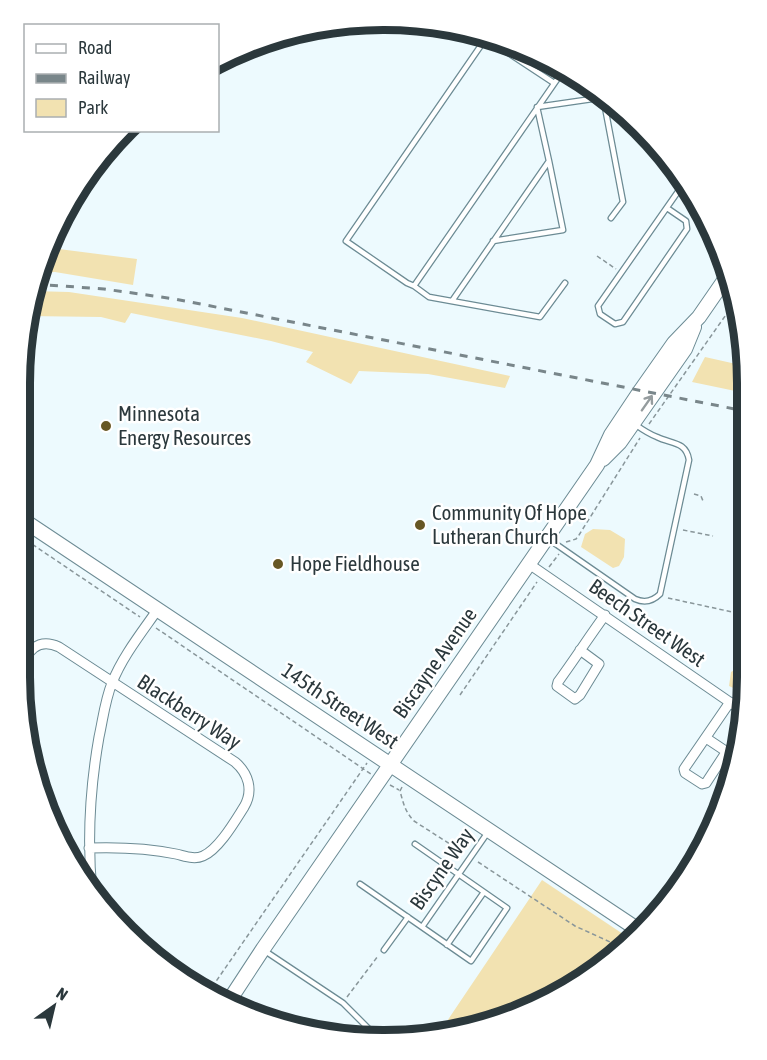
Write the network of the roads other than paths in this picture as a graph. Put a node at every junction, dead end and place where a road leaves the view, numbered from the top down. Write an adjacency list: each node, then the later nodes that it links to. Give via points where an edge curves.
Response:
1 (482, 44): 15 (lane, via 346,241)
2 (508, 53): 4 (lane)
3 (559, 76): 4 (lane)
4 (554, 83): 6 (lane)
5 (593, 99): 6 (lane)
6 (537, 107): 8 (lane); 15 (lane)
7 (605, 108): 11 (lane, via 623,202)
8 (549, 161): 12 (lane); 12 (lane, via 563,230)
9 (679, 190): 10 (lane)
10 (667, 208): 10 (lane, via 598,306 600,314 615,324 623,322 687,229 686,221)
11 (611, 218)
12 (493, 241): 16 (lane)
13 (565, 283): 16 (lane, via 540,317)
14 (722, 283): 17 (street, Biscayne Avenue)
15 (414, 286): 16 (lane, via 429,297)
16 (452, 301)
17 (699, 317): 18 (street, Biscayne Avenue, one-way to 17, via 685,349); 19 (street, Biscayne Avenue, via 674,343 641,390 611,435)
18 (639, 427): 19 (street, Biscayne Avenue); 21 (lane, via 682,445 689,460 660,594 652,600 634,599)
19 (597, 465): 21 (street, Biscayne Avenue)
20 (30, 525): 23 (street, 145th Street West)
21 (548, 538): 22 (street, Biscayne Avenue)
22 (529, 564): 24 (street, Beech Street West); 31 (street, Biscayne Avenue)
23 (158, 609): 27 (street); 31 (street, 145th Street West)
24 (605, 615): 26 (street); 28 (street, Beech Street West)
25 (30, 650): 27 (street, via 37,645 59,647)
26 (580, 650): 26 (street, via 556,686 575,699 599,664)
27 (112, 682): 34 (street, via 96,755); 34 (street, Blackberry Way, via 234,762 248,780 248,797 217,845 204,856 190,858 140,848)
28 (730, 702): 29 (street, Beech Street West); 30 (street)
29 (735, 706)
30 (706, 738): 30 (street, via 684,770 702,784 725,754)
31 (390, 766): 32 (street, 145th Street West); 43 (street, Biscayne Avenue)
32 (489, 830): 36 (lane, Biscyne Way); 40 (street, 145th Street West)
33 (416, 844): 36 (lane)
34 (89, 848): 35 (street)
35 (91, 874)
36 (459, 874): 38 (lane); 41 (lane, Biscyne Way)
37 (360, 884): 39 (lane)
38 (484, 892): 42 (lane); 42 (lane, via 507,908 471,960)
39 (408, 917): 41 (lane); 44 (lane)
40 (633, 926)
41 (422, 927): 42 (lane)
42 (447, 945)
43 (262, 949): 45 (street, Biscayne Avenue); 46 (lane, via 343,1003)
44 (384, 950)
45 (232, 996)
46 (369, 1029)

